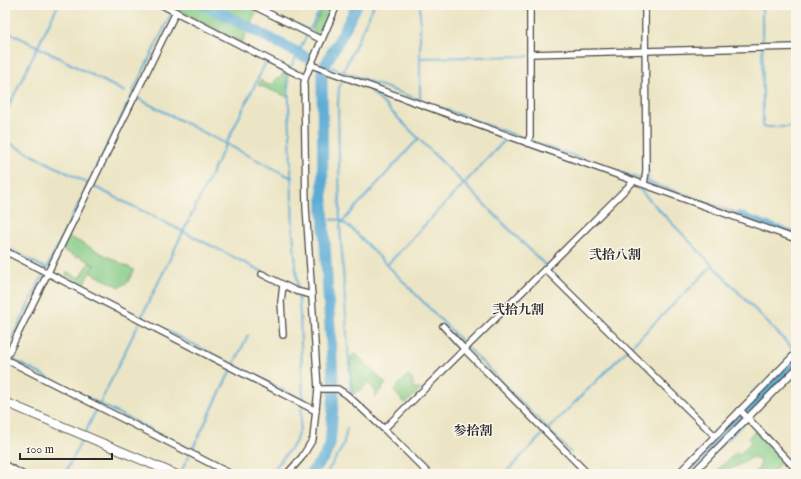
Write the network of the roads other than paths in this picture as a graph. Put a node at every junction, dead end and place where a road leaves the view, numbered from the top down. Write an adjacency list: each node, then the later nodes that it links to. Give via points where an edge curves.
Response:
1 (162, 5): 6 (street)
2 (252, 5): 7 (street)
3 (337, 5): 7 (street)
4 (530, 5): 10 (street)
5 (645, 5): 9 (street)
6 (175, 14): 12 (street); 19 (street)
7 (322, 40): 11 (street)
8 (796, 47): 9 (street)
9 (646, 51): 10 (street); 15 (street)
10 (530, 55): 13 (street)
11 (313, 65): 12 (street); 13 (street)
12 (305, 78): 22 (street, via 306,207)
13 (529, 140): 14 (street)
14 (634, 181): 15 (street); 18 (street)
15 (645, 182): 16 (street)
16 (796, 239)
17 (5, 251): 19 (street)
18 (546, 267): 25 (street); 34 (street)
19 (48, 272): 27 (street); 31 (street)
20 (262, 274): 21 (street)
21 (283, 285): 22 (street, via 298,292); 24 (street)
22 (312, 294): 29 (street)
23 (443, 326): 25 (street)
24 (283, 335)
25 (465, 348): 33 (street); 44 (street)
26 (796, 353): 32 (street)
27 (5, 359): 41 (street)
28 (796, 369): 32 (street)
29 (318, 388): 31 (street); 33 (street, via 335,389 347,395)
30 (5, 402): 40 (street)
31 (316, 411): 42 (street, via 310,444)
32 (746, 415): 34 (street); 35 (street); 37 (street)
33 (384, 429): 43 (street)
34 (715, 436): 35 (street)
35 (702, 457): 38 (street); 45 (street)
36 (5, 465): 39 (street)
37 (796, 469)
38 (683, 472)
39 (22, 474)
40 (175, 474)
41 (231, 474)
42 (287, 474)
43 (429, 474)
44 (588, 474)
45 (692, 474)

